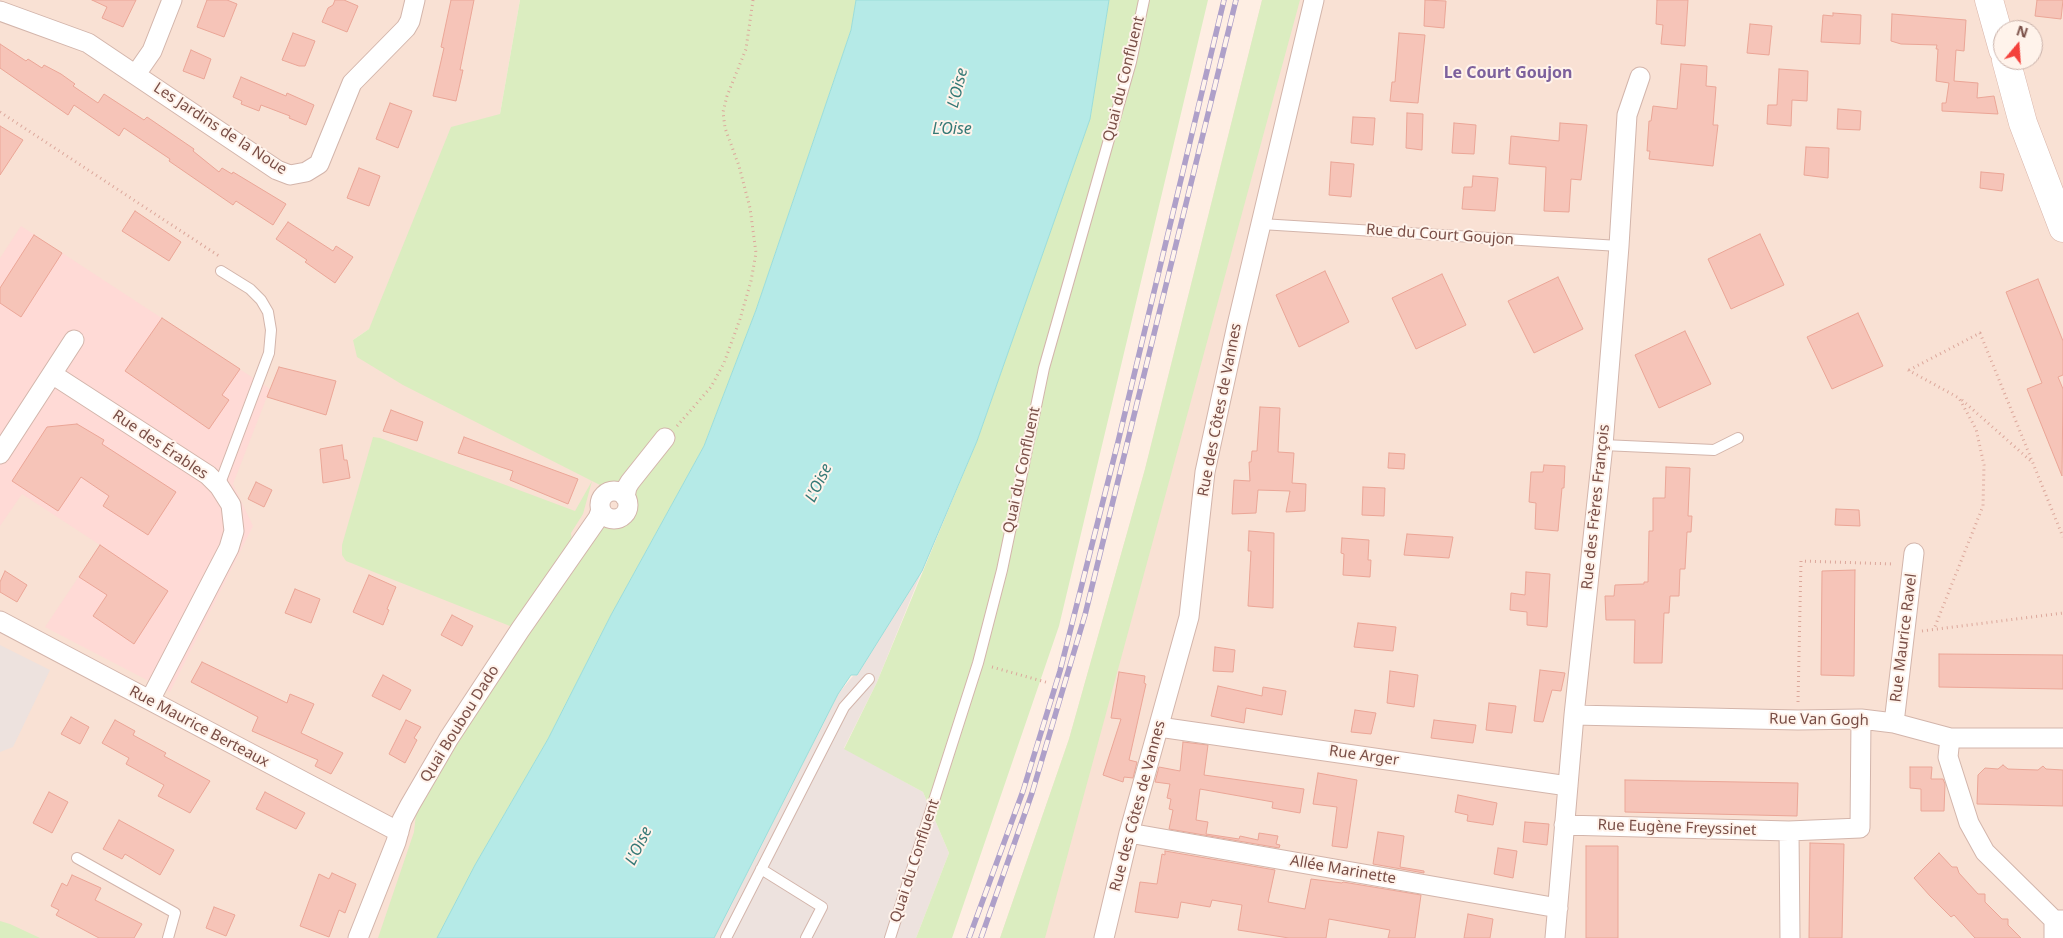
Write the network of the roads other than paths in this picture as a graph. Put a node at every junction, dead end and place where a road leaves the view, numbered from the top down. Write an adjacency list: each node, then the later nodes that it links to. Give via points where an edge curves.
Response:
1 (172, 0): 9 (street, via 152,51)
2 (415, 0): 9 (street, Les Jardins de la Noue, via 406,28 352,83 319,164 296,175 277,170)
3 (1144, 0): 45 (lane, Quai du Confluent, via 1131,62 1044,368 1002,570 978,663)
4 (1314, 0): 11 (street, Rue des Côtes de Vannes)
5 (1989, 0): 7 (street)
6 (0, 11): 9 (street, Les Jardins de la Noue, via 88,42)
7 (1995, 20)
8 (2009, 70): 12 (street, via 2023,123)
9 (136, 74)
10 (1640, 77): 13 (street, Rue des Frères François, via 1627,115)
11 (1261, 224): 13 (lane, Rue du Court Goujon); 29 (street, Rue des Côtes de Vannes, via 1205,472 1189,617)
12 (2063, 228)
13 (1619, 246): 19 (street, Rue des Frères François)
14 (220, 271): 21 (lane, via 250,289 261,300 268,312 271,330 269,353)
15 (74, 340): 16 (street)
16 (52, 374): 20 (street); 21 (street, Rue des Érables)
17 (665, 438): 35 (street, Quai Boubou Dado, via 623,490 608,492 601,498 601,518 520,630 449,738 402,820)
18 (1738, 438): 19 (lane, via 1714,450)
19 (1603, 445): 26 (street, Rue des Frères François)
20 (0, 454)
21 (220, 486): 25 (street, Rue des Érables, via 233,513 232,540)
22 (1914, 558): 28 (street, Rue Maurice Ravel)
23 (0, 621): 25 (street, Rue Maurice Berteaux)
24 (869, 679): 38 (lane, via 844,707)
25 (150, 700): 35 (street, Rue Maurice Berteaux)
26 (1574, 715): 27 (street, Rue Van Gogh); 32 (street, Rue des Frères François)
27 (1861, 719): 28 (street, Rue Van Gogh); 34 (street, Rue Eugène Freyssinet, via 1860,828)
28 (1894, 723): 30 (street, Rue Van Gogh)
29 (1159, 727): 32 (street, Rue Arger); 36 (street, Rue des Côtes de Vannes)
30 (1950, 738): 31 (street, Rue Van Gogh); 40 (street, via 1948,757 1969,823 1985,852)
31 (2063, 738)
32 (1568, 786): 33 (street, Rue des Frères François)
33 (1564, 825): 34 (street, Rue Eugène Freyssinet); 39 (street, Rue des Frères François)
34 (1789, 831): 48 (street)
35 (399, 832): 42 (street, Quai Boubou Dado)
36 (1129, 833): 39 (street, Allée Marinette); 46 (street, Rue des Côtes de Vannes)
37 (77, 858): 41 (lane, via 175,913)
38 (761, 869): 43 (lane); 44 (lane, via 822,907)
39 (1558, 908): 47 (street, Rue des Frères François)
40 (2057, 926)
41 (168, 938)
42 (358, 938)
43 (726, 938)
44 (806, 938)
45 (890, 938)
46 (1104, 938)
47 (1555, 938)
48 (1790, 938)

